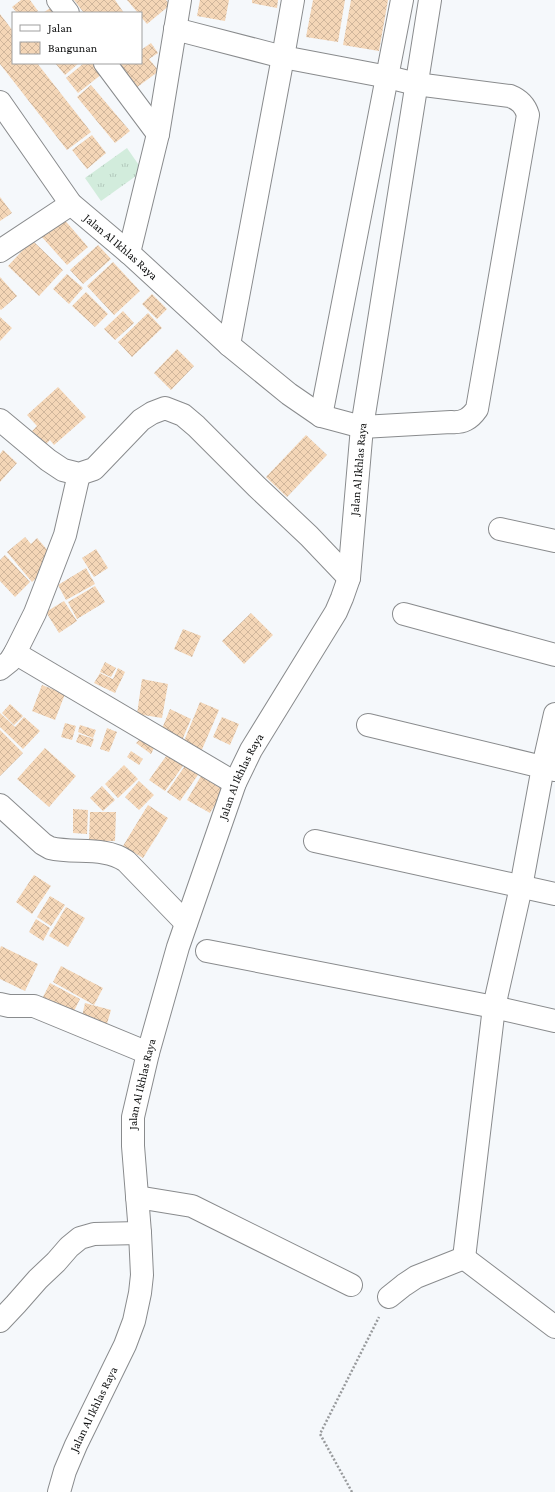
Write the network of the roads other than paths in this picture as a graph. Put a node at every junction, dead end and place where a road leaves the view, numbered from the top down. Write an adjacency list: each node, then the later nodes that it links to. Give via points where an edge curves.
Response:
1 (58, 0): 6 (street)
2 (180, 0): 7 (street)
3 (293, 0): 8 (street)
4 (402, 0): 10 (street)
5 (430, 0): 11 (street)
6 (67, 12)
7 (175, 29): 8 (street); 13 (street)
8 (284, 57): 10 (street); 17 (street)
9 (106, 64): 13 (street)
10 (388, 77): 11 (street); 18 (street)
11 (416, 84): 20 (street); 20 (street, via 510,96 523,104 528,115 476,410 472,416 460,423)
12 (0, 102): 14 (street, Jalan Al Ikhlas Raya)
13 (158, 134): 16 (street)
14 (71, 204): 15 (street); 16 (street, Jalan Al Ikhlas Raya)
15 (0, 251)
16 (129, 253): 17 (street, Jalan Al Ikhlas Raya)
17 (229, 345): 18 (street, Jalan Al Ikhlas Raya, via 288,394)
18 (322, 416): 20 (street, Jalan Al Ikhlas Raya)
19 (0, 420): 21 (street, via 48,460 63,470)
20 (362, 427): 24 (street, Jalan Al Ikhlas Raya)
21 (79, 474): 24 (street, via 94,469 141,420 165,408 176,411 220,449); 26 (street, via 65,535 35,613)
22 (500, 529): 23 (street)
23 (555, 541)
24 (349, 578): 32 (street, Jalan Al Ikhlas Raya, via 336,612 251,750)
25 (404, 614): 27 (street)
26 (15, 653): 28 (street); 32 (street)
27 (555, 655)
28 (0, 669)
29 (555, 714): 31 (street)
30 (368, 725): 31 (street)
31 (549, 768): 35 (street)
32 (235, 783): 37 (street, Jalan Al Ikhlas Raya)
33 (0, 805): 37 (street, via 50,848 108,853 126,861)
34 (315, 841): 35 (street)
35 (521, 887): 36 (street); 40 (street)
36 (555, 894)
37 (186, 923): 42 (street, Jalan Al Ikhlas Raya)
38 (207, 951): 40 (street)
39 (0, 1004): 42 (street, via 34,1006)
40 (494, 1007): 41 (street); 45 (street)
41 (555, 1021)
42 (148, 1053): 43 (street, Jalan Al Ikhlas Raya, via 133,1117)
43 (137, 1197): 44 (street, Jalan Al Ikhlas Raya); 46 (street, via 192,1206)
44 (140, 1233): 48 (street, via 94,1234 80,1238); 50 (street, Jalan Al Ikhlas Raya, via 142,1274 134,1321 125,1345 76,1445)
45 (464, 1258): 47 (street, via 416,1277); 49 (street)
46 (351, 1285)
47 (390, 1297)
48 (0, 1321)
49 (555, 1327)
50 (59, 1492)

